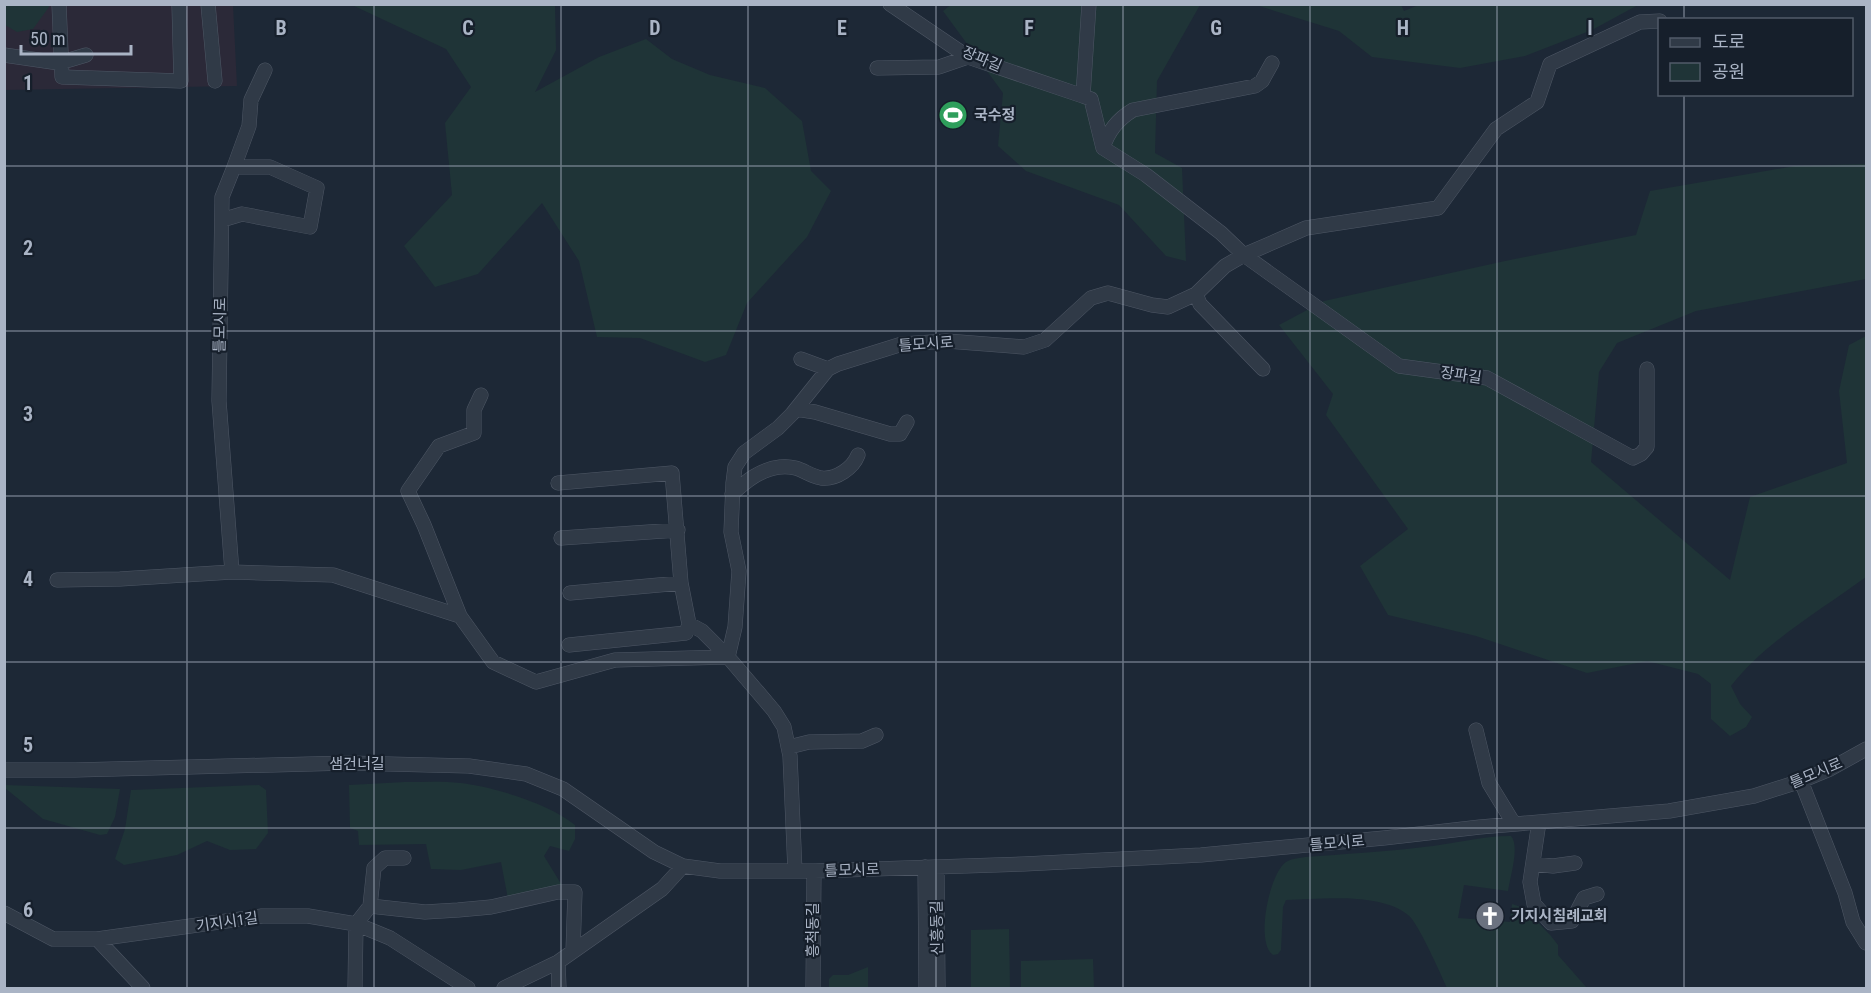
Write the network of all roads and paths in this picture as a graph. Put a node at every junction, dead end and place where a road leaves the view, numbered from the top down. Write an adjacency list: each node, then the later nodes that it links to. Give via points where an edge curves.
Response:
1 (59, 4): 10 (street)
2 (179, 4): 10 (street, via 181,81 62,77)
3 (208, 4): 14 (street)
4 (890, 4): 9 (street, 장파길)
5 (1089, 4): 15 (street)
6 (1658, 21): 19 (street, via 1640,22 1550,64 1537,102 1496,129 1438,208 1306,228)
7 (4, 55): 10 (street)
8 (86, 55): 10 (street)
9 (968, 57): 12 (street, via 939,67); 15 (street, 장파길)
10 (62, 62)
11 (1272, 63): 16 (street, via 1256,86 1122,116 1107,135)
12 (877, 68)
13 (265, 70): 17 (street, 틀모시로, via 251,100 249,126)
14 (215, 81)
15 (1083, 96): 16 (street, via 1091,99)
16 (1103, 148): 19 (street, 장파길, via 1146,175)
17 (234, 167): 18 (street, 틀모시로, via 222,196); 18 (street, via 270,167 317,188 310,226 242,214)
18 (222, 220): 33 (street, 틀모시로, via 219,401)
19 (1244, 255): 20 (street, via 1225,266); 24 (street, 장파길, via 1399,366 1487,378 1633,458 1647,447)
20 (1197, 294): 22 (street, 틀모시로, via 1168,307 1108,293 1091,298 1045,340 1024,347 947,341 902,344); 23 (street, via 1200,304)
21 (801, 359): 22 (street)
22 (828, 369): 26 (street)
23 (1263, 369)
24 (1647, 369)
25 (481, 395): 37 (street, via 474,410 474,433 439,446 408,491)
26 (796, 409): 27 (street, via 890,434 900,434); 30 (street, via 744,453 735,466)
27 (907, 422)
28 (858, 455): 30 (street, via 854,464 836,475 821,478 795,467 782,467 754,476)
29 (558, 483): 31 (street, via 672,473)
30 (732, 494): 40 (street, via 730,532 740,571)
31 (678, 530): 32 (street); 35 (street)
32 (561, 538)
33 (232, 572): 34 (street); 37 (street, via 333,575)
34 (57, 580)
35 (681, 583): 36 (street); 38 (street)
36 (570, 593)
37 (460, 616): 40 (street, via 493,662 536,682 615,660)
38 (689, 624): 39 (street, via 686,633); 40 (street, via 702,631)
39 (569, 645)
40 (728, 657): 43 (street, via 774,711 784,727)
41 (1476, 730): 48 (street, via 1489,783)
42 (876, 735): 43 (street, via 862,741 809,742)
43 (789, 747): 54 (street)
44 (1866, 749): 46 (street, 틀모시로)
45 (4, 770): 52 (street, 샘건너길, via 395,763 469,766 526,774 563,789 654,852)
46 (1801, 782): 47 (street, 틀모시로, via 1754,796 1669,811); 61 (street, via 1853,922)
47 (1539, 822): 48 (street, 틀모시로); 51 (street)
48 (1514, 824): 53 (street, 틀모시로, via 1201,855)
49 (404, 858): 57 (street, via 385,858 374,868)
50 (1575, 863): 51 (street)
51 (1533, 864): 56 (street, via 1533,904 1551,923 1572,921 1584,898)
52 (683, 866): 54 (street, 틀모시로, via 720,871); 62 (street, via 662,889)
53 (931, 867): 55 (street, 틀모시로); 70 (street); 71 (street, 신흥동길)
54 (795, 871): 55 (street, 틀모시로)
55 (814, 871): 69 (street, 흥척동길)
56 (1597, 894)
57 (370, 906): 59 (street); 62 (street, via 425,912 491,907 575,892)
58 (4, 913): 60 (street, 기지시1길, via 53,939)
59 (356, 924): 60 (street, 기지시1길, via 308,916 262,916); 65 (street); 66 (street, 기지시1길, via 390,938)
60 (97, 939): 64 (street)
61 (1866, 943)
62 (573, 951): 63 (street)
63 (558, 962): 67 (street); 68 (street)
64 (143, 988)
65 (355, 988)
66 (468, 988)
67 (504, 988)
68 (559, 988)
69 (813, 988)
70 (926, 988)
71 (938, 988)

